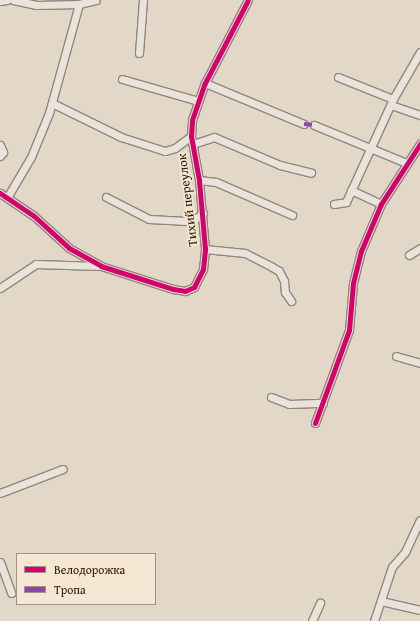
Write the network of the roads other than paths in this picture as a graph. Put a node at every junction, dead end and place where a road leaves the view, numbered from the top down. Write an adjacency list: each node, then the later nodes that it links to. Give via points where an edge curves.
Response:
1 (7, 0): 6 (street)
2 (13, 0): 7 (street, via 36,5)
3 (96, 0): 7 (street)
4 (143, 0): 9 (street)
5 (248, 0): 12 (street, Тихий переулок)
6 (0, 1)
7 (79, 4): 15 (street)
8 (420, 52): 14 (street)
9 (139, 53)
10 (338, 77): 14 (street)
11 (122, 79): 13 (street)
12 (205, 83): 13 (street, Тихий переулок); 17 (street)
13 (198, 101): 19 (street, Тихий переулок, via 192,120)
14 (392, 102): 16 (street); 23 (street)
15 (52, 103): 19 (street, Тихий переулок, via 121,137 165,151 175,148); 30 (street, via 31,157)
16 (420, 115)
17 (304, 124)
18 (314, 125): 23 (street)
19 (191, 136): 21 (street, Тихий переулок)
20 (0, 144): 24 (street, via 3,152)
21 (193, 144): 26 (street, via 214,137 280,166); 27 (street, Тихий переулок)
22 (420, 144): 25 (street)
23 (371, 148): 25 (street); 28 (street)
24 (0, 156)
25 (406, 162): 33 (street)
26 (311, 173)
27 (199, 180): 34 (street, Тихий переулок); 35 (street, via 216,182)
28 (351, 190): 32 (street, via 346,202); 33 (street)
29 (0, 193): 30 (street)
30 (8, 196): 39 (street, via 69,248)
31 (106, 197): 34 (street, Тихий переулок, via 149,219 187,221)
32 (334, 204)
33 (381, 204): 45 (street, via 361,251 353,282 349,330)
34 (203, 213): 37 (street, Тихий переулок)
35 (292, 215)
36 (420, 248): 38 (street)
37 (205, 249): 39 (street, Тихий переулок, via 203,269 194,287 185,291); 41 (street, via 240,252 279,271 284,281 285,292)
38 (409, 255)
39 (100, 266): 40 (street, via 36,264)
40 (0, 288)
41 (291, 301)
42 (396, 356): 43 (street)
43 (420, 363)
44 (271, 397): 45 (street, via 289,404)
45 (323, 403): 46 (street)
46 (315, 423)
47 (63, 469): 48 (street)
48 (0, 493)
49 (420, 520): 52 (street, via 405,552 392,567)
50 (0, 562): 51 (street)
51 (10, 593)
52 (380, 601): 54 (street); 56 (street)
53 (320, 602): 55 (street)
54 (420, 610)
55 (312, 621)
56 (374, 621)

